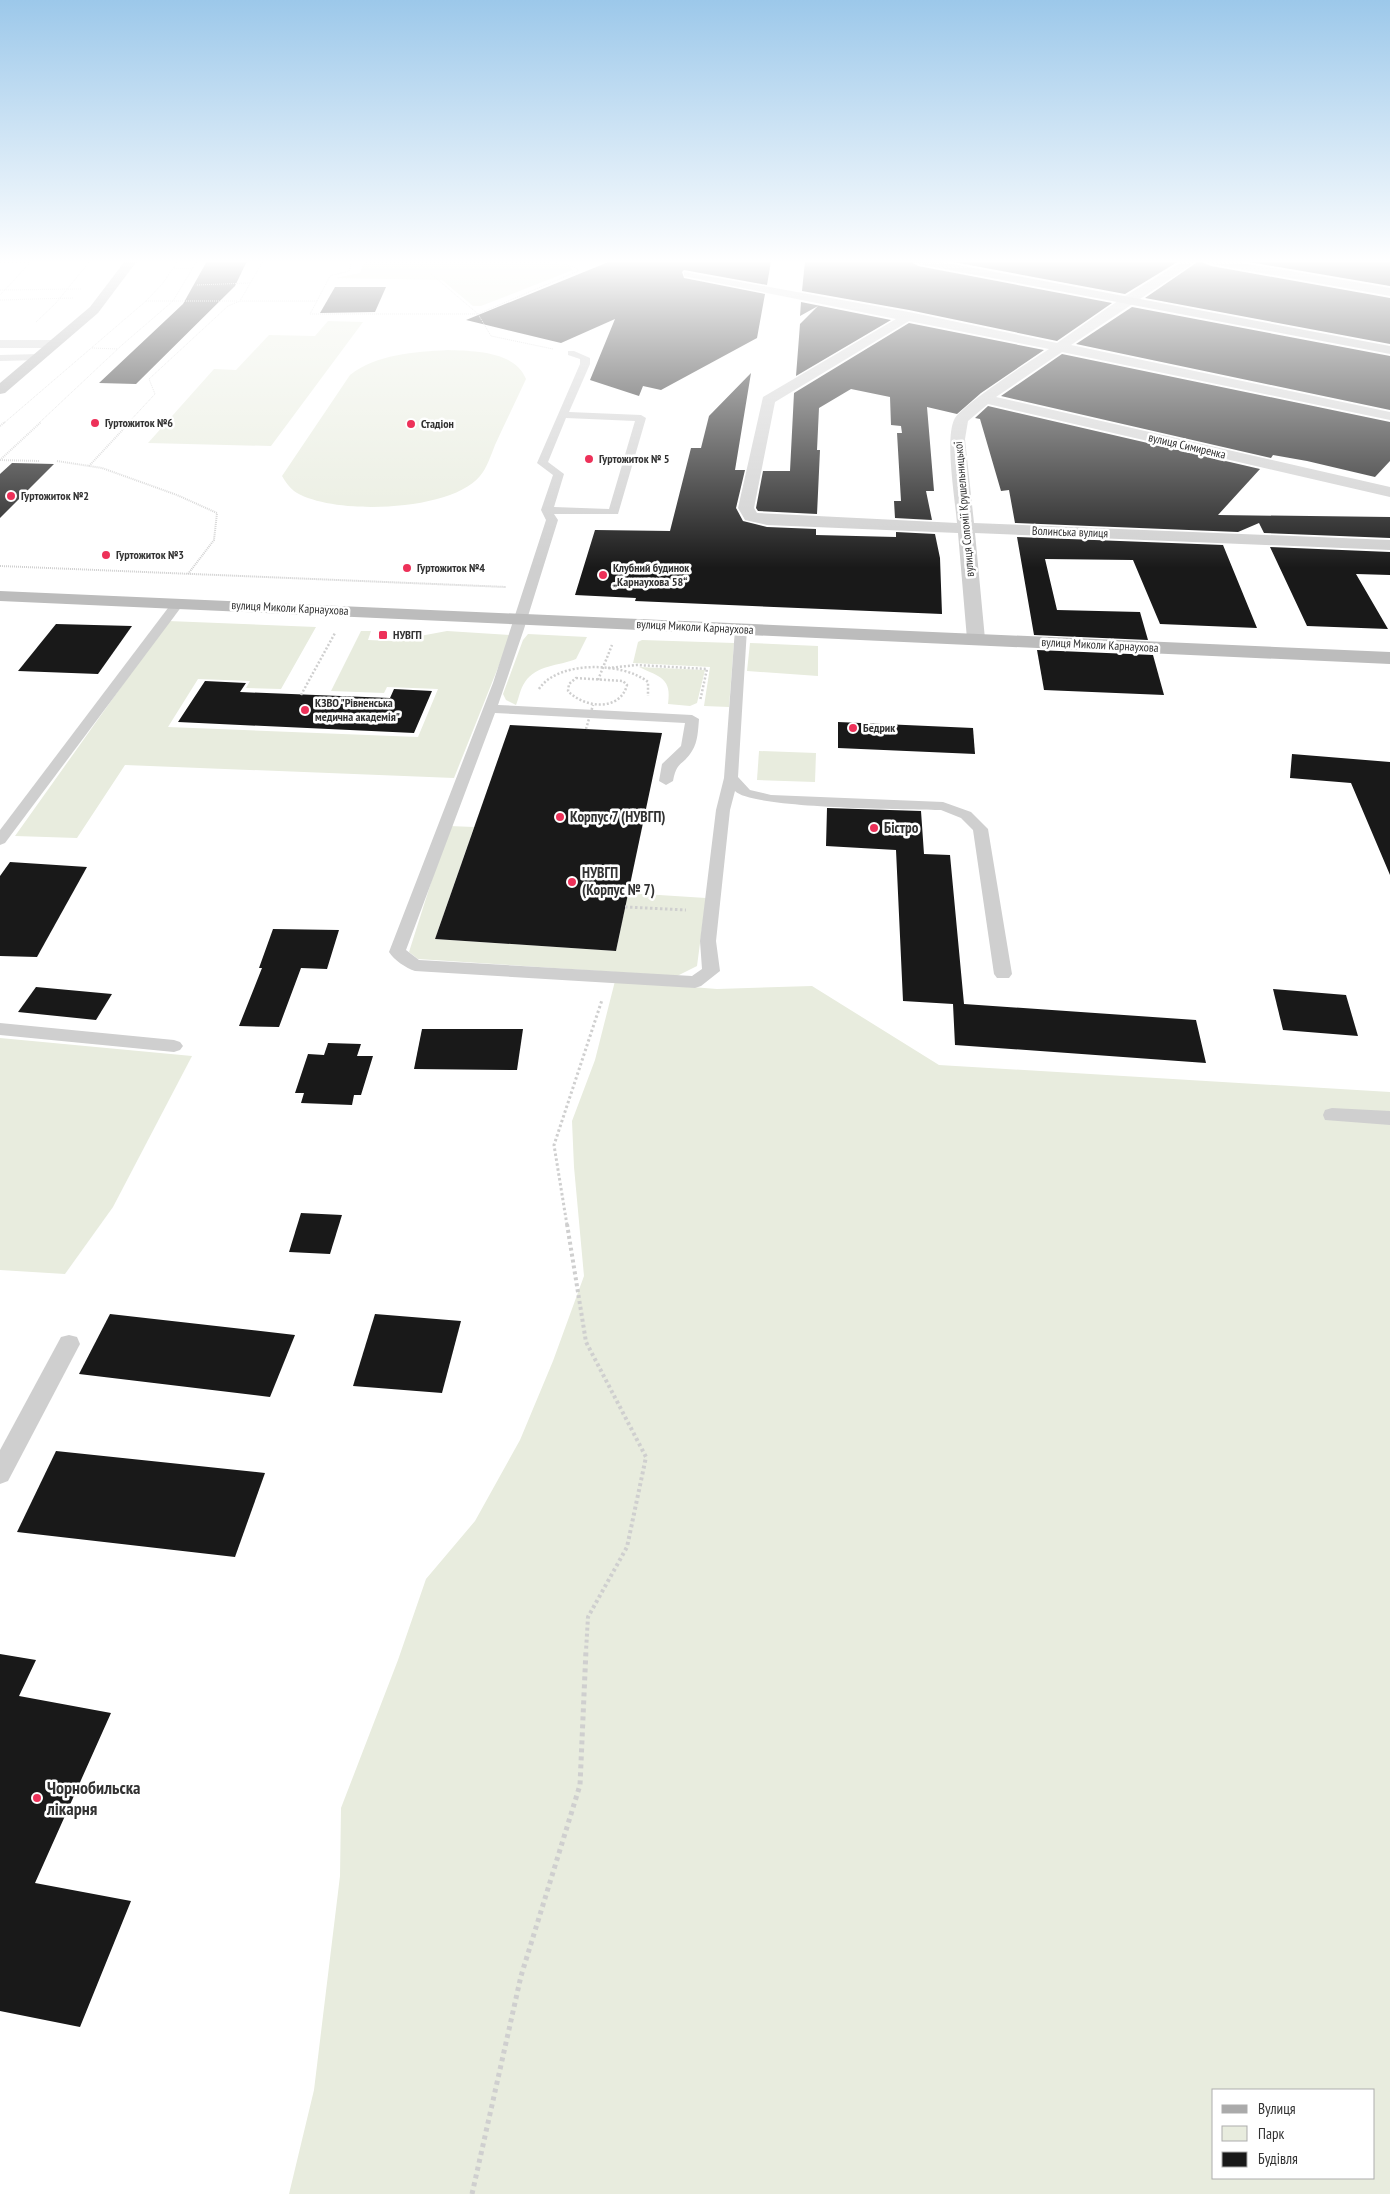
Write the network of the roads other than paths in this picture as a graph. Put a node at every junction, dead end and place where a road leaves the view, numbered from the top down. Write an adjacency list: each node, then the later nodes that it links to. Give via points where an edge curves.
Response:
1 (32, 363): 6 (main road)
2 (585, 363): 8 (lane)
3 (829, 363): 12 (street, Волинська вулиця, via 768,400 746,508 751,517)
4 (1036, 363): 7 (street, вулиця Соломії Крушельницької)
5 (1138, 363): 9 (street)
6 (0, 390)
7 (985, 399): 10 (street, вулиця Симиренка); 12 (street, вулиця Соломії Крушельницької, via 961,420 958,429)
8 (563, 415): 11 (lane, via 542,464 560,474); 11 (lane, via 641,418 614,512)
9 (1390, 416)
10 (1390, 492)
11 (547, 510): 16 (lane, via 552,520)
12 (966, 528): 13 (street, Волинська вулиця); 18 (street, вулиця Соломії Крушельницької)
13 (1390, 545)
14 (0, 596): 15 (main road, вулиця Миколи Карнаухова)
15 (178, 603): 16 (main road, вулиця Миколи Карнаухова); 23 (lane)
16 (521, 619): 17 (main road, вулиця Миколи Карнаухова); 20 (lane)
17 (741, 628): 18 (main road, вулиця Миколи Карнаухова); 21 (lane)
18 (976, 639): 19 (main road, вулиця Миколи Карнаухова)
19 (1389, 660)
20 (490, 709): 21 (lane, via 397,952 415,964 694,982 711,971 708,941 723,810); 22 (lane, via 692,719 688,749 669,764)
21 (731, 778): 24 (lane, via 744,793 771,799 943,806 966,815 980,829)
22 (666, 781)
23 (0, 840)
24 (1003, 974)
25 (0, 1029): 26 (lane)
26 (174, 1046)
27 (1332, 1116): 28 (lane)
28 (1390, 1118)
29 (69, 1344): 30 (lane)
30 (0, 1473)

